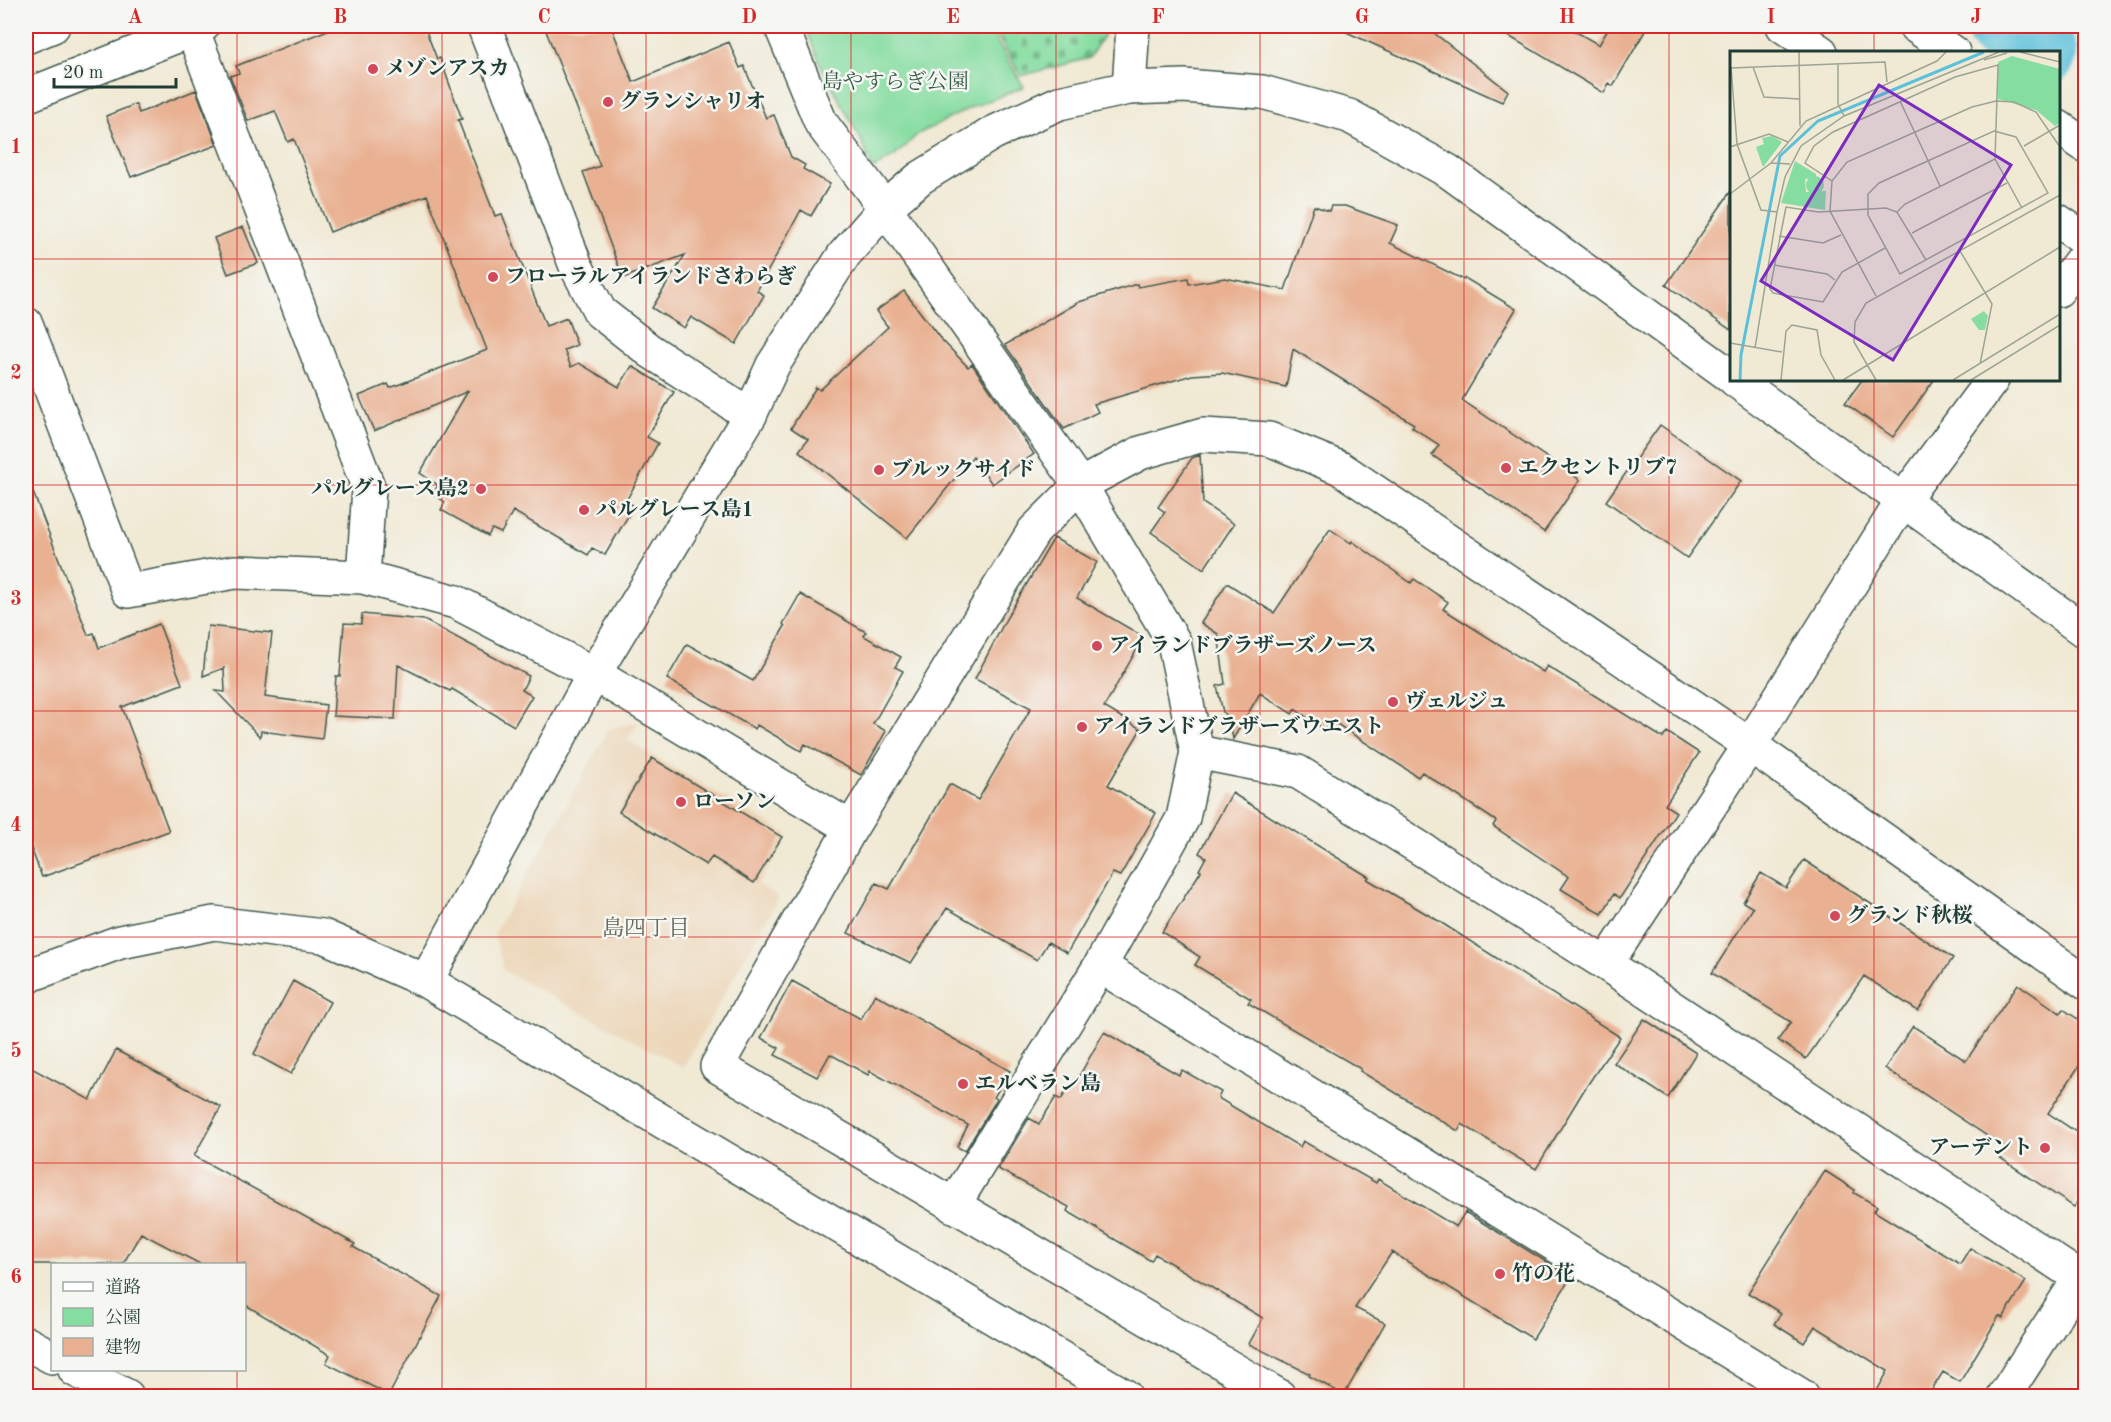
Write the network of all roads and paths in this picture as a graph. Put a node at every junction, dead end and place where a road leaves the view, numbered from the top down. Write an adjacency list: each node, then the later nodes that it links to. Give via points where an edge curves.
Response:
1 (53, 26): 8 (street)
2 (484, 26): 24 (street, via 576,266 600,312 650,351)
3 (781, 26): 15 (street, via 822,123)
4 (1133, 26): 11 (street)
5 (1783, 26): 9 (street)
6 (1915, 26): 10 (street)
7 (197, 27): 12 (street); 27 (street, via 369,489)
8 (26, 36)
9 (1820, 51)
10 (1952, 51)
11 (1129, 88): 15 (street, via 1059,103 993,133 920,178); 21 (street, via 1184,86 1262,92 1349,116 1448,171)
12 (26, 96)
13 (2060, 128): 14 (street)
14 (2085, 146)
15 (885, 208): 24 (street, via 844,255 773,365); 25 (street)
16 (2060, 222): 17 (street)
17 (2085, 240)
18 (2085, 254): 19 (street)
19 (2060, 287)
20 (26, 324): 27 (street, via 128,591 235,572)
21 (1730, 376)
22 (1736, 381): 26 (street)
23 (1991, 381): 26 (street)
24 (750, 415): 29 (street)
25 (1080, 485): 30 (street, via 1140,453 1203,435 1269,439 1340,468); 31 (street, via 1174,642); 32 (street, via 1034,531)
26 (1903, 500): 28 (street); 30 (street)
27 (363, 577): 29 (street, via 456,602)
28 (2085, 632)
29 (594, 674): 32 (street); 36 (street)
30 (1750, 745): 33 (street); 37 (street)
31 (1197, 752): 33 (street, via 1298,772); 34 (street, via 1183,818)
32 (852, 828): 38 (street, via 717,1066)
33 (1606, 964): 39 (street)
34 (1100, 966): 38 (street); 46 (street)
35 (26, 979): 36 (street, via 120,942 214,923 323,936)
36 (426, 981): 44 (street)
37 (2085, 983)
38 (953, 1206): 45 (street)
39 (2083, 1276): 47 (street)
40 (26, 1343): 41 (street)
41 (51, 1356)
42 (77, 1371): 43 (street)
43 (127, 1396)
44 (1125, 1396)
45 (1279, 1396)
46 (1802, 1396)
47 (2004, 1396)

